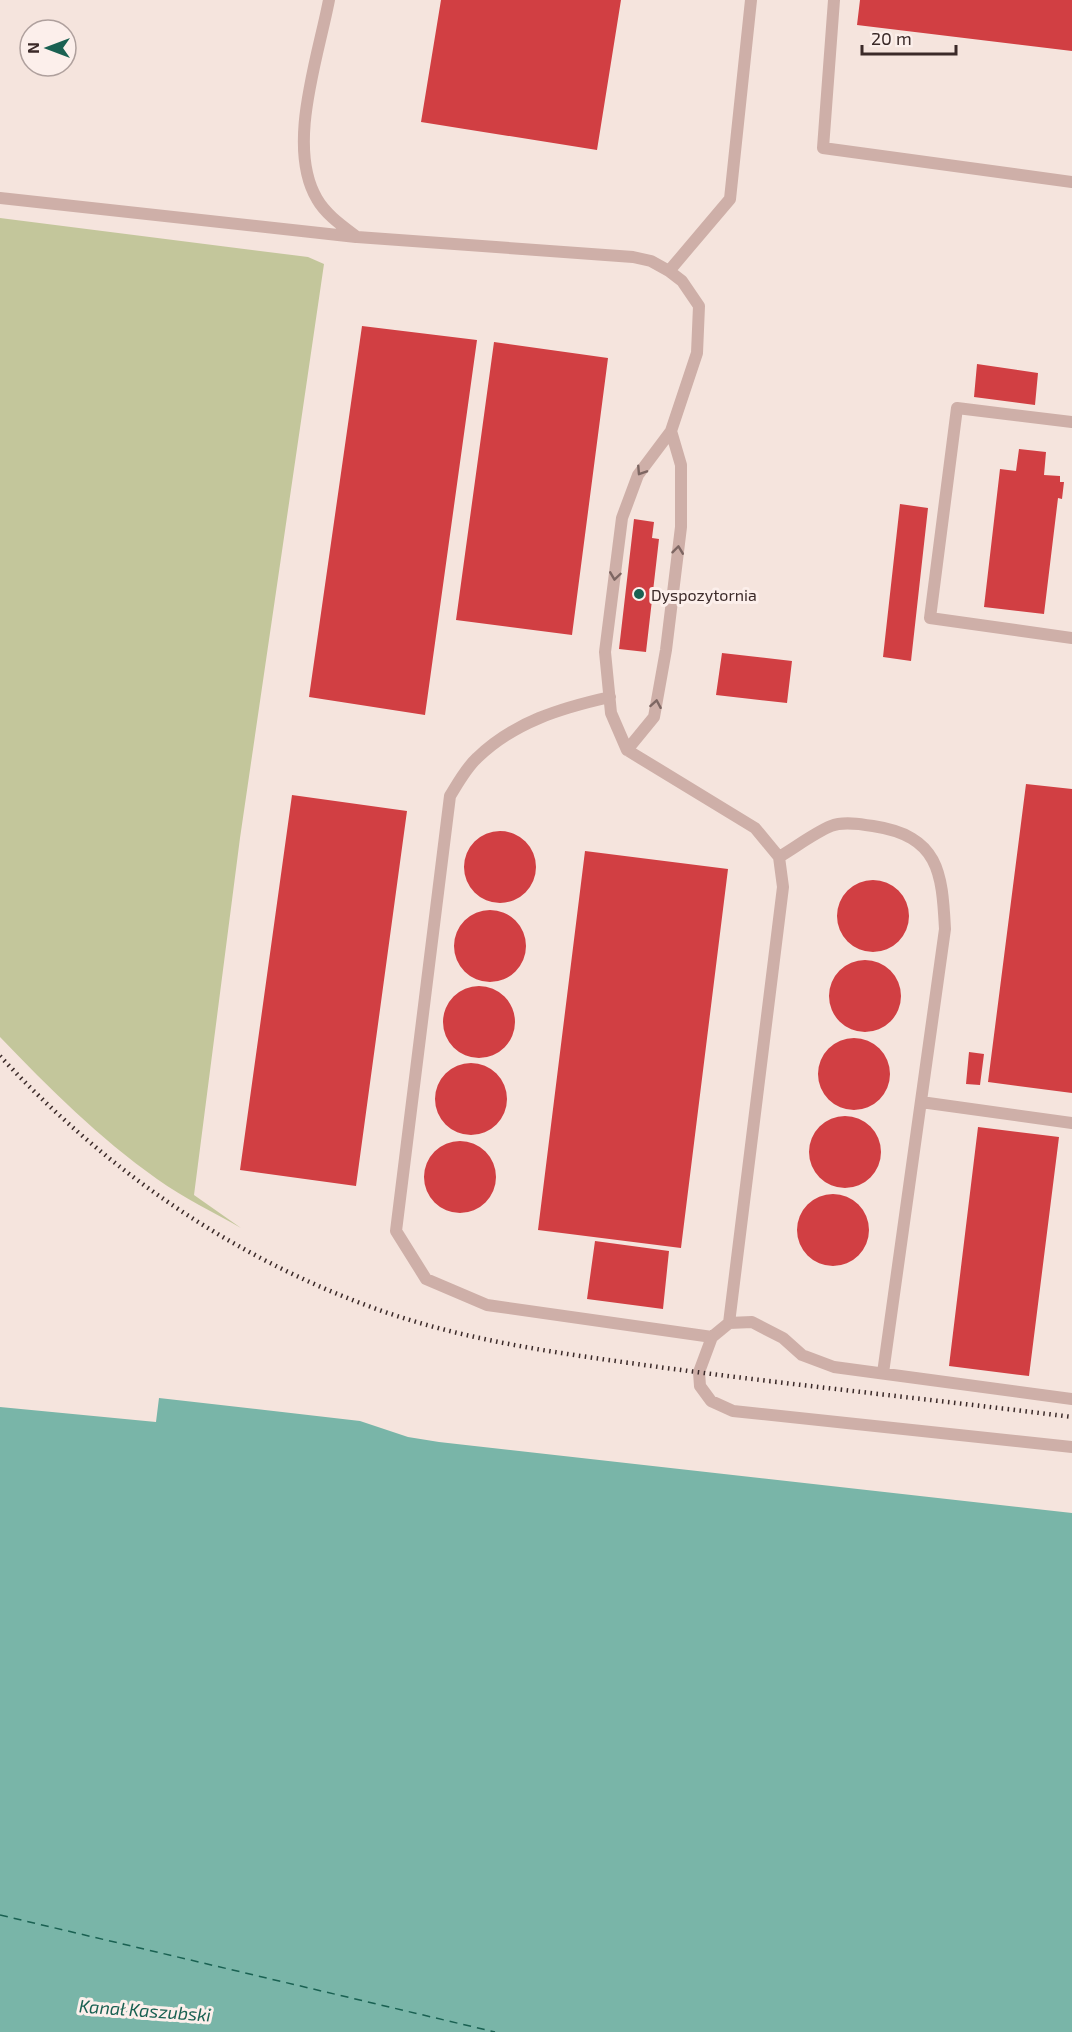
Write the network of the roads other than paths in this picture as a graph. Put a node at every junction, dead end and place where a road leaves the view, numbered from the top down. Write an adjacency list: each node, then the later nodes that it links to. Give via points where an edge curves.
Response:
1 (329, 0): 6 (lane, via 302,129 303,163 317,200)
2 (751, 0): 7 (lane, via 730,199)
3 (834, 0): 4 (lane, via 823,148)
4 (1072, 182)
5 (0, 198): 6 (lane)
6 (357, 237): 7 (lane, via 611,254 651,261)
7 (669, 271): 9 (lane, via 682,281 699,306 696,353)
8 (1072, 422): 10 (lane, via 957,408 930,618)
9 (671, 431): 11 (lane, one-way to 11, via 638,475 622,518 605,652); 12 (lane, one-way to 9, via 654,717 666,650 681,527 681,465)
10 (1072, 638)
11 (610, 697): 12 (lane, via 611,713); 17 (lane, via 568,706 514,728 476,759 450,796 396,1231 426,1279 487,1305)
12 (627, 750): 13 (lane, via 756,828)
13 (780, 857): 14 (lane, via 833,825 896,829 926,848 942,880 945,929); 16 (lane, via 783,887)
14 (921, 1102): 15 (lane); 18 (lane)
15 (1072, 1123)
16 (729, 1323): 17 (lane); 18 (lane, via 752,1323 783,1338 802,1355 834,1367)
17 (712, 1337): 20 (lane, via 699,1372 700,1386 711,1401 733,1411)
18 (883, 1373): 19 (lane)
19 (1072, 1399)
20 (1072, 1447)

